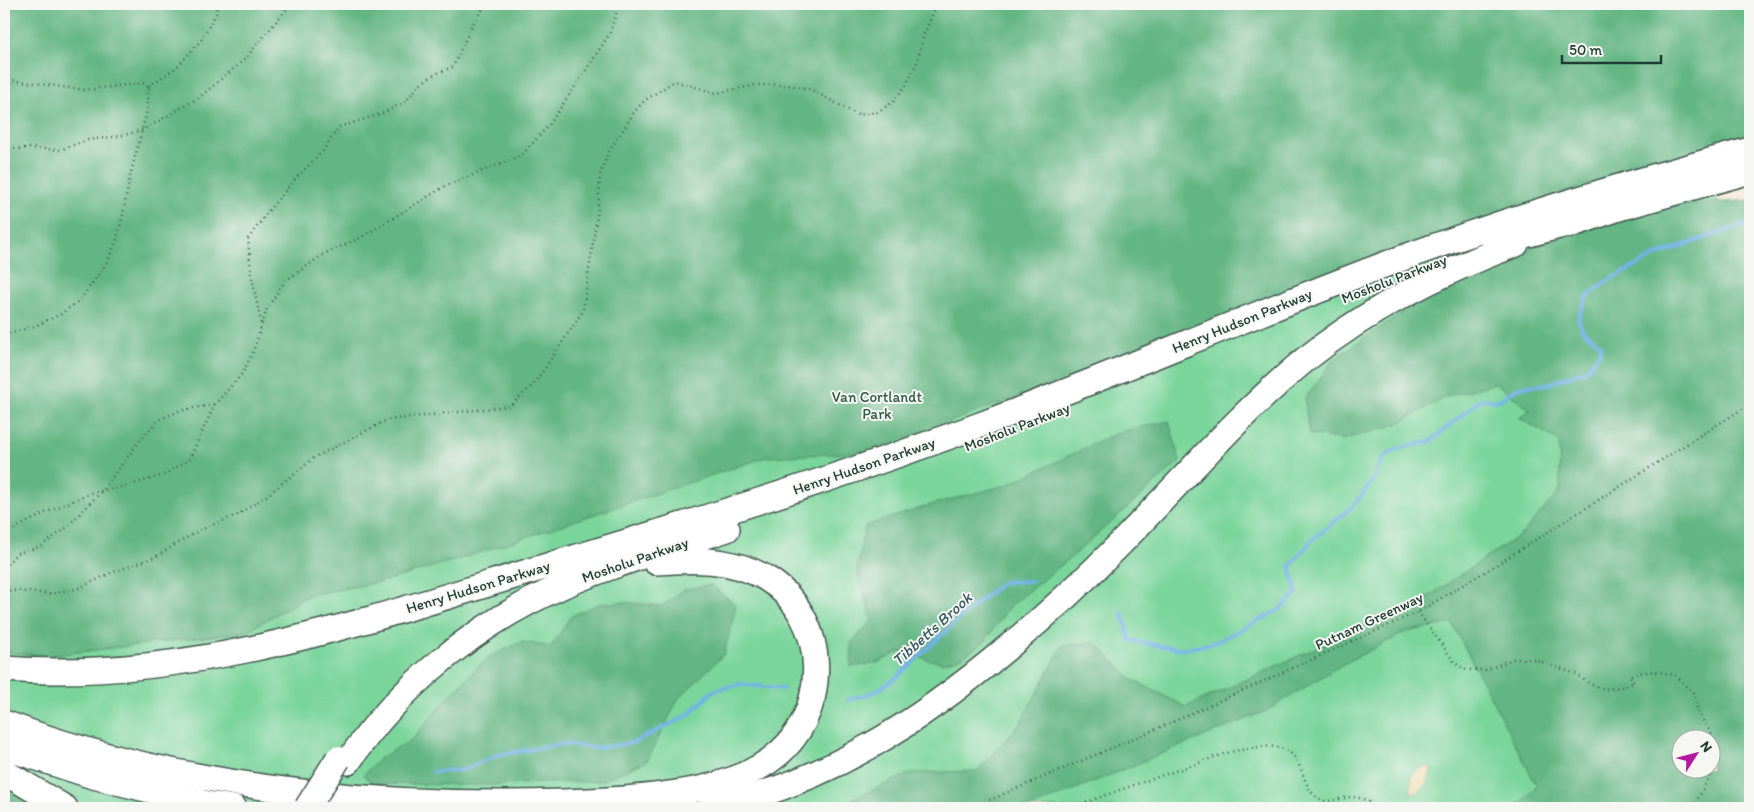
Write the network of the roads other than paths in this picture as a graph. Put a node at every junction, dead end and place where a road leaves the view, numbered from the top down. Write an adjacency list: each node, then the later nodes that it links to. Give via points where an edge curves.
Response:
1 (1750, 150): 3 (highway)
2 (1750, 171): 3 (highway)
3 (1702, 174): 4 (highway); 5 (highway, Henry Hudson Parkway, via 1578,199 1452,240 1031,405)
4 (1586, 218): 5 (highway, Mosholu Parkway, via 1449,258 971,445 806,503); 15 (highway, via 1456,268 1418,286 1360,321 1317,350 1275,386 1090,575 1022,636 940,702 878,742 817,774 769,792)
5 (616, 556): 6 (highway, Henry Hudson Parkway, via 383,616 180,662 120,670 57,672); 7 (highway, via 727,563 773,583 797,606 813,643 815,687 799,727 782,751 771,760 737,778 684,792 520,807 436,806 357,801 195,778 116,758); 9 (highway, Mosholu Parkway, via 497,621 466,642 400,698)
6 (4, 669)
7 (4, 723)
8 (4, 747): 12 (highway, via 93,776)
9 (343, 760): 13 (highway, Mosholu Parkway, bridge); 14 (highway, Mosholu Parkway)
10 (4, 772): 11 (highway)
11 (65, 808)
12 (234, 808)
13 (307, 808)
14 (320, 808)
15 (710, 808)

